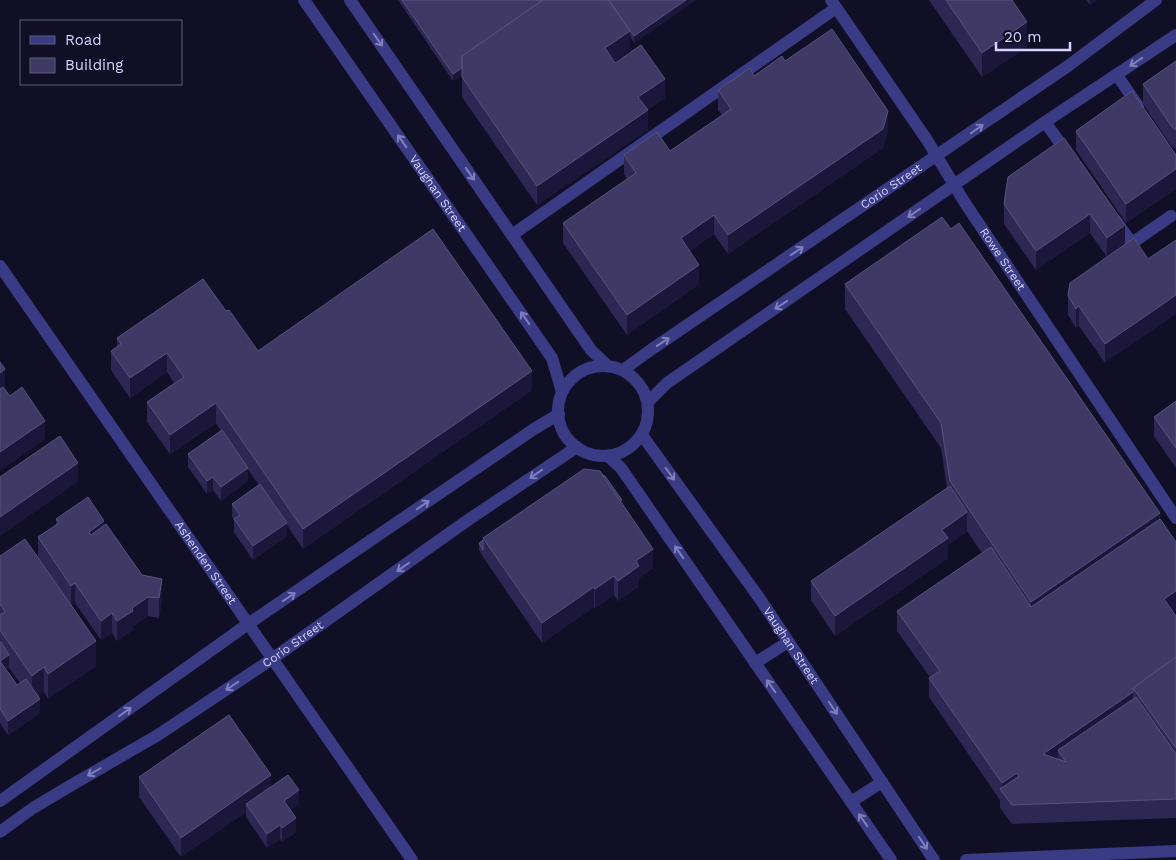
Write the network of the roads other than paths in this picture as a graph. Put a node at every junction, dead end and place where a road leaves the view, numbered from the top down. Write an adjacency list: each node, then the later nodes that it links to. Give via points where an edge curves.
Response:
1 (304, 0): 18 (street, Vaughan Street, one-way to 1, via 552,358)
2 (350, 0): 14 (street, one-way to 14)
3 (1156, 0): 9 (street, Corio Street, one-way to 3)
4 (833, 4): 9 (street, Rowe Street); 14 (street)
5 (1176, 35): 6 (street, one-way to 6)
6 (1117, 75): 7 (street); 8 (street)
7 (1144, 114)
8 (1045, 122): 10 (street); 11 (street)
9 (937, 157): 11 (street, Rowe Street); 17 (street, Corio Street, one-way to 9)
10 (1075, 164)
11 (954, 185): 19 (street, one-way to 19, via 667,383); 24 (street, Rowe Street)
12 (1109, 211): 13 (street, via 1132,243)
13 (1171, 216)
14 (512, 235): 16 (street, via 591,350)
15 (0, 266): 25 (street, Ashenden Street)
16 (608, 366): 17 (street); 18 (street, via 586,369 568,382)
17 (623, 370): 19 (street, via 643,389)
18 (562, 392): 20 (street)
19 (648, 402): 21 (street)
20 (558, 414): 22 (street, via 564,432); 25 (street, one-way to 20)
21 (642, 434): 23 (street, via 633,445); 26 (street, Vaughan Street, one-way to 26)
22 (577, 447): 23 (street); 27 (street, Corio Street, one-way to 27)
23 (608, 456): 28 (street, one-way to 23, via 621,468)
24 (1176, 518)
25 (248, 624): 27 (street, Ashenden Street); 30 (street, one-way to 25)
26 (788, 642): 28 (street); 29 (street, Vaughan Street, one-way to 29)
27 (272, 659): 32 (street, Corio Street, one-way to 32, via 158,735 33,808); 34 (street, Ashenden Street)
28 (755, 663): 31 (street, one-way to 28)
29 (882, 782): 31 (street); 36 (street, Vaughan Street, one-way to 36)
30 (0, 801)
31 (851, 802): 35 (street, one-way to 31)
32 (0, 832)
33 (1176, 852): 37 (street)
34 (412, 860)
35 (891, 860)
36 (934, 860)
37 (966, 860)

